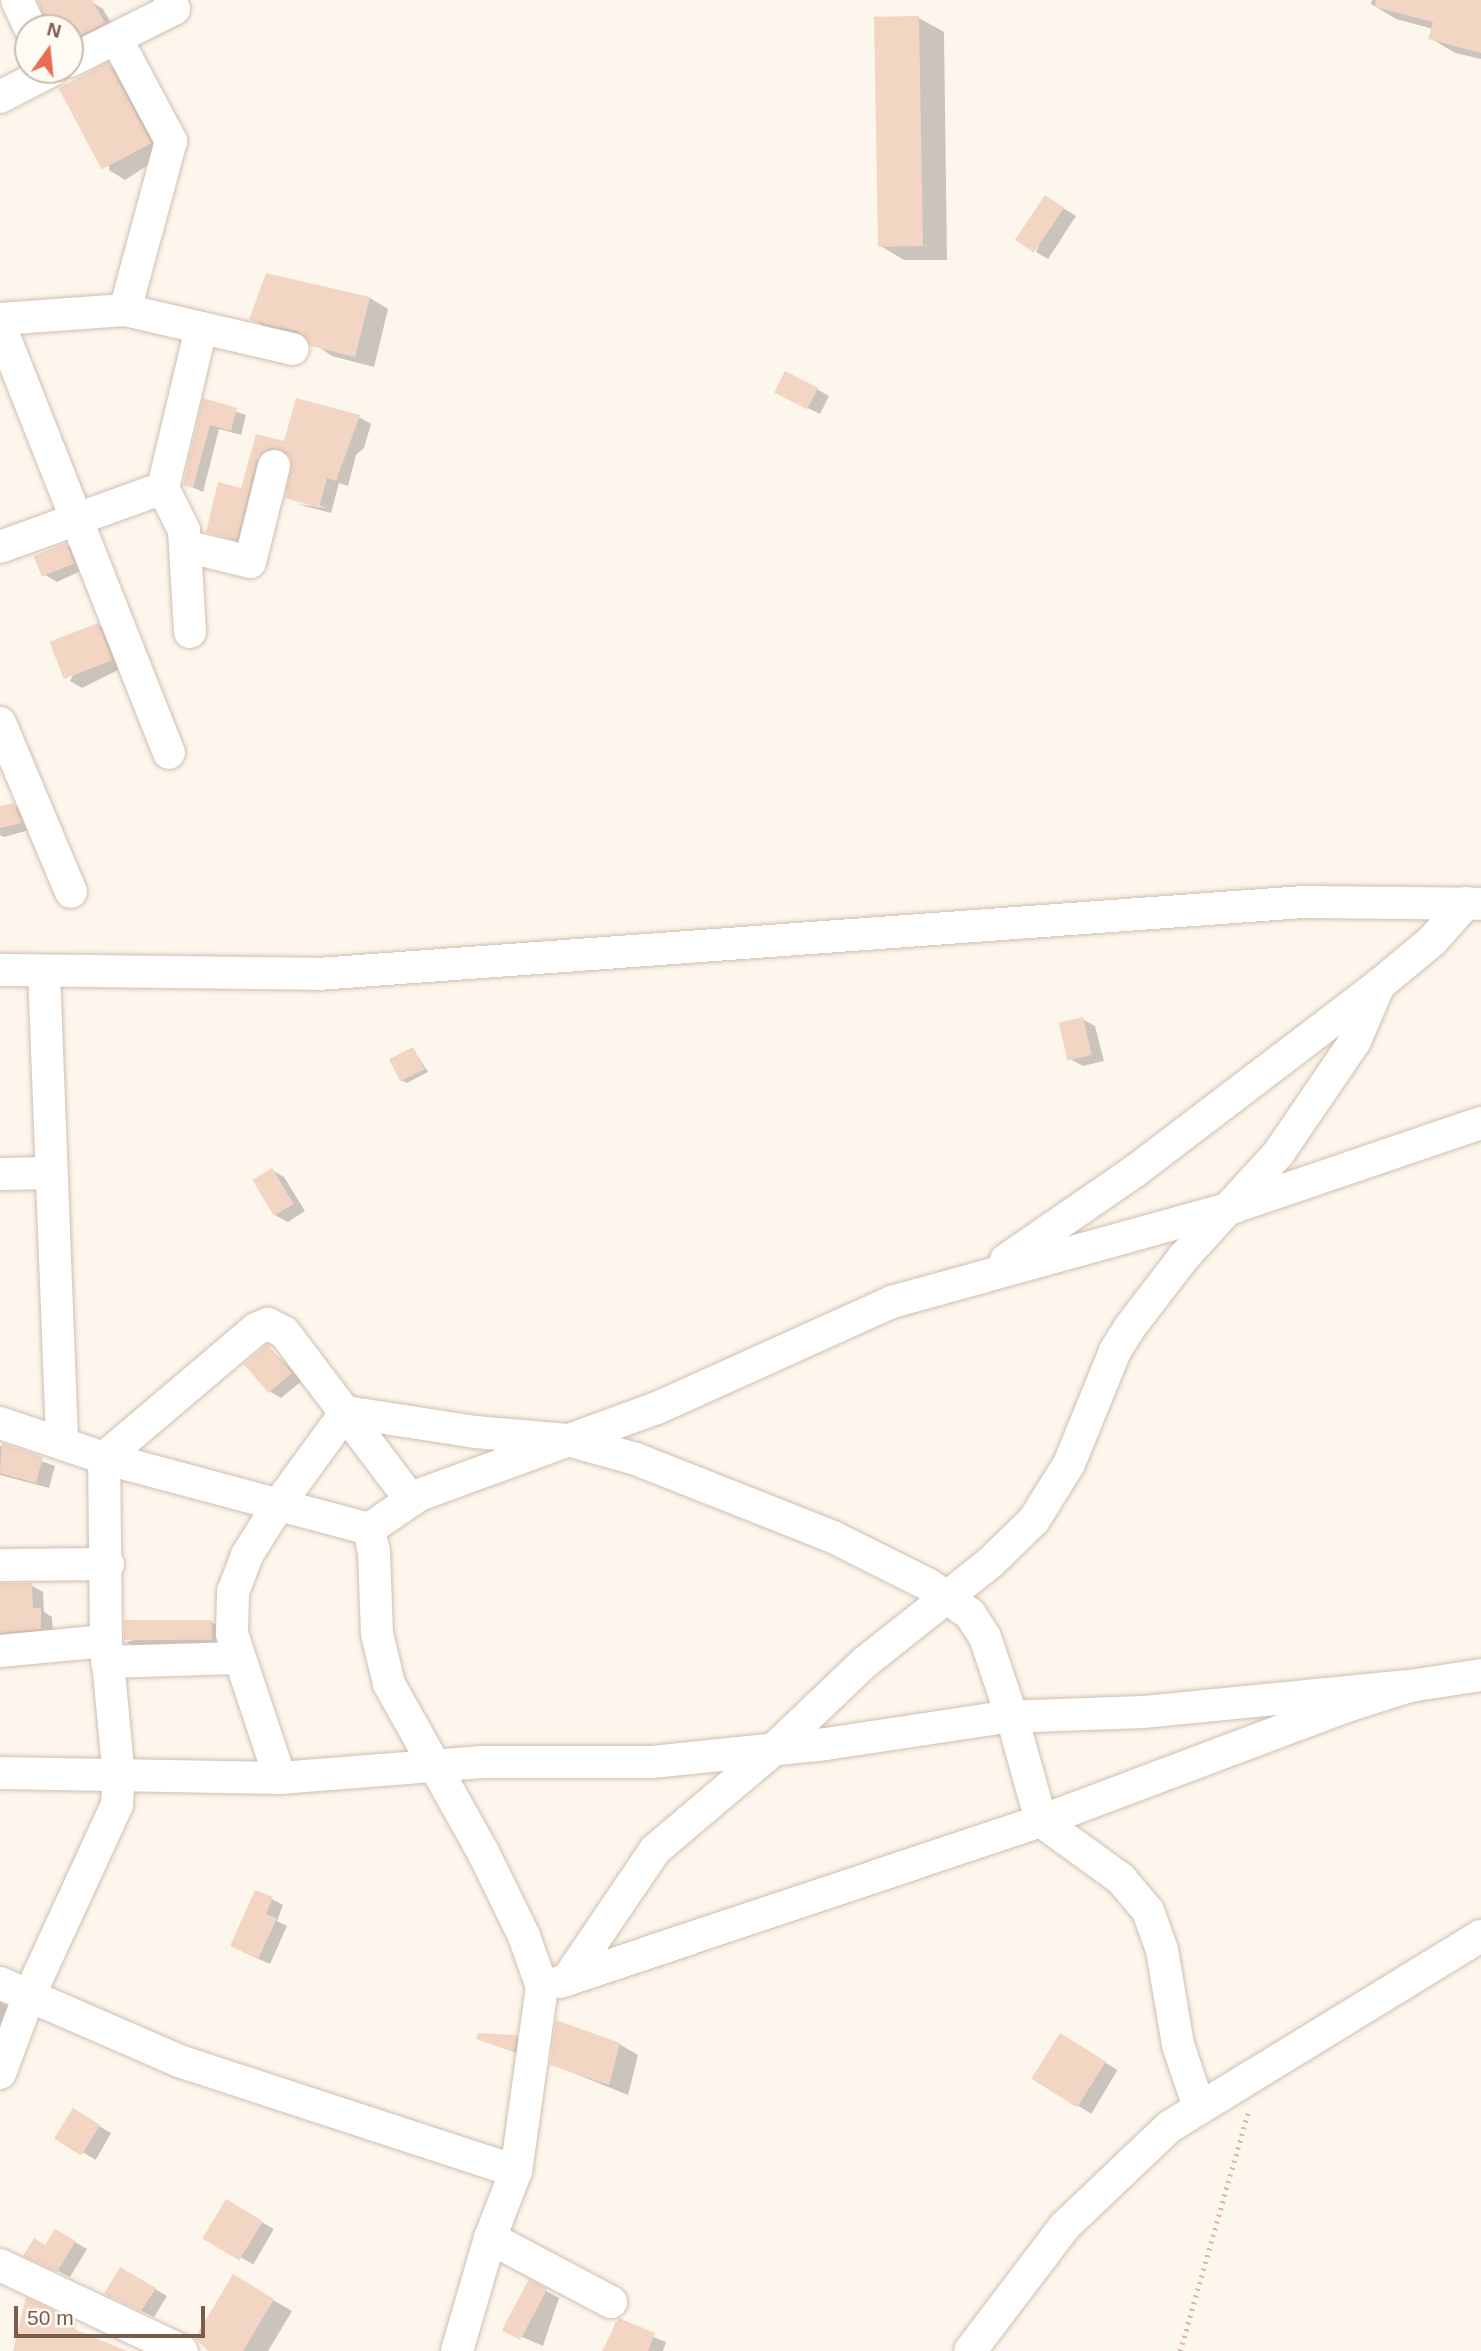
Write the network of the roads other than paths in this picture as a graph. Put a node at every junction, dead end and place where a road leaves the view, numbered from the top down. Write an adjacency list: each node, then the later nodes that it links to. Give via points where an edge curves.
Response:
1 (170, 0): 2 (street, via 174,9)
2 (116, 38): 3 (street); 6 (street, via 171,141)
3 (84, 54)
4 (25, 84): 5 (street)
5 (0, 97)
6 (125, 310): 7 (street); 9 (street)
7 (0, 319)
8 (0, 327): 13 (street)
9 (201, 328): 10 (street); 12 (street)
10 (293, 349)
11 (274, 466): 14 (street, via 250,562)
12 (163, 488): 13 (street); 14 (street, via 184,530)
13 (77, 519): 15 (street); 18 (street)
14 (185, 546): 16 (street)
15 (0, 547)
16 (190, 632)
17 (0, 723): 19 (street)
18 (169, 753)
19 (71, 891)
20 (1473, 904): 22 (street, via 1303,902 318,974); 23 (street)
21 (0, 970): 22 (street)
22 (44, 971): 25 (street)
23 (1379, 985): 27 (street, via 1355,1041 1278,1154); 28 (street, via 1135,1171)
24 (1481, 1123): 27 (street)
25 (51, 1173): 26 (street); 32 (street)
26 (0, 1174)
27 (1234, 1207): 28 (street); 39 (street, via 1183,1258 1130,1327 1046,1505 1021,1536)
28 (988, 1272): 31 (street, via 892,1301 712,1385)
29 (346, 1412): 31 (street, via 475,1432); 33 (street, via 284,1332 268,1324 256,1329); 34 (street); 35 (street)
30 (0, 1423): 32 (street)
31 (568, 1440): 34 (street); 39 (street, via 636,1459 783,1516)
32 (62, 1443): 33 (street)
33 (104, 1458): 35 (street); 37 (street)
34 (411, 1500): 36 (street)
35 (278, 1504): 36 (street); 42 (street, via 247,1555 233,1592 232,1634)
36 (369, 1529): 47 (street, via 383,1664 398,1702)
37 (108, 1564): 38 (street); 41 (street)
38 (0, 1566)
39 (948, 1596): 45 (street, via 970,1614 985,1637); 46 (street, via 864,1663)
40 (0, 1651): 41 (street)
41 (107, 1652): 42 (street); 49 (street)
42 (239, 1658): 50 (street)
43 (1481, 1675): 44 (street)
44 (1410, 1686): 45 (street, via 1143,1712); 51 (street)
45 (1012, 1717): 46 (street); 51 (street)
46 (774, 1749): 47 (street, via 652,1762); 54 (street, via 655,1850)
47 (437, 1766): 50 (street); 54 (street, via 524,1936)
48 (0, 1773): 49 (street)
49 (119, 1778): 50 (street); 55 (street, via 117,1805)
50 (280, 1778)
51 (1041, 1821): 54 (street); 57 (street, via 1121,1879 1148,1911 1162,1950 1178,2045)
52 (1481, 1936): 57 (street)
53 (0, 1983): 55 (street)
54 (555, 1984): 58 (street)
55 (29, 1996): 56 (street); 58 (street, via 179,2061)
56 (0, 2073)
57 (1199, 2107): 64 (street, via 1169,2127 1063,2227)
58 (516, 2171): 59 (street)
59 (490, 2238): 61 (street); 63 (street)
60 (0, 2265): 62 (street)
61 (611, 2302)
62 (182, 2351)
63 (457, 2351)
64 (970, 2351)

